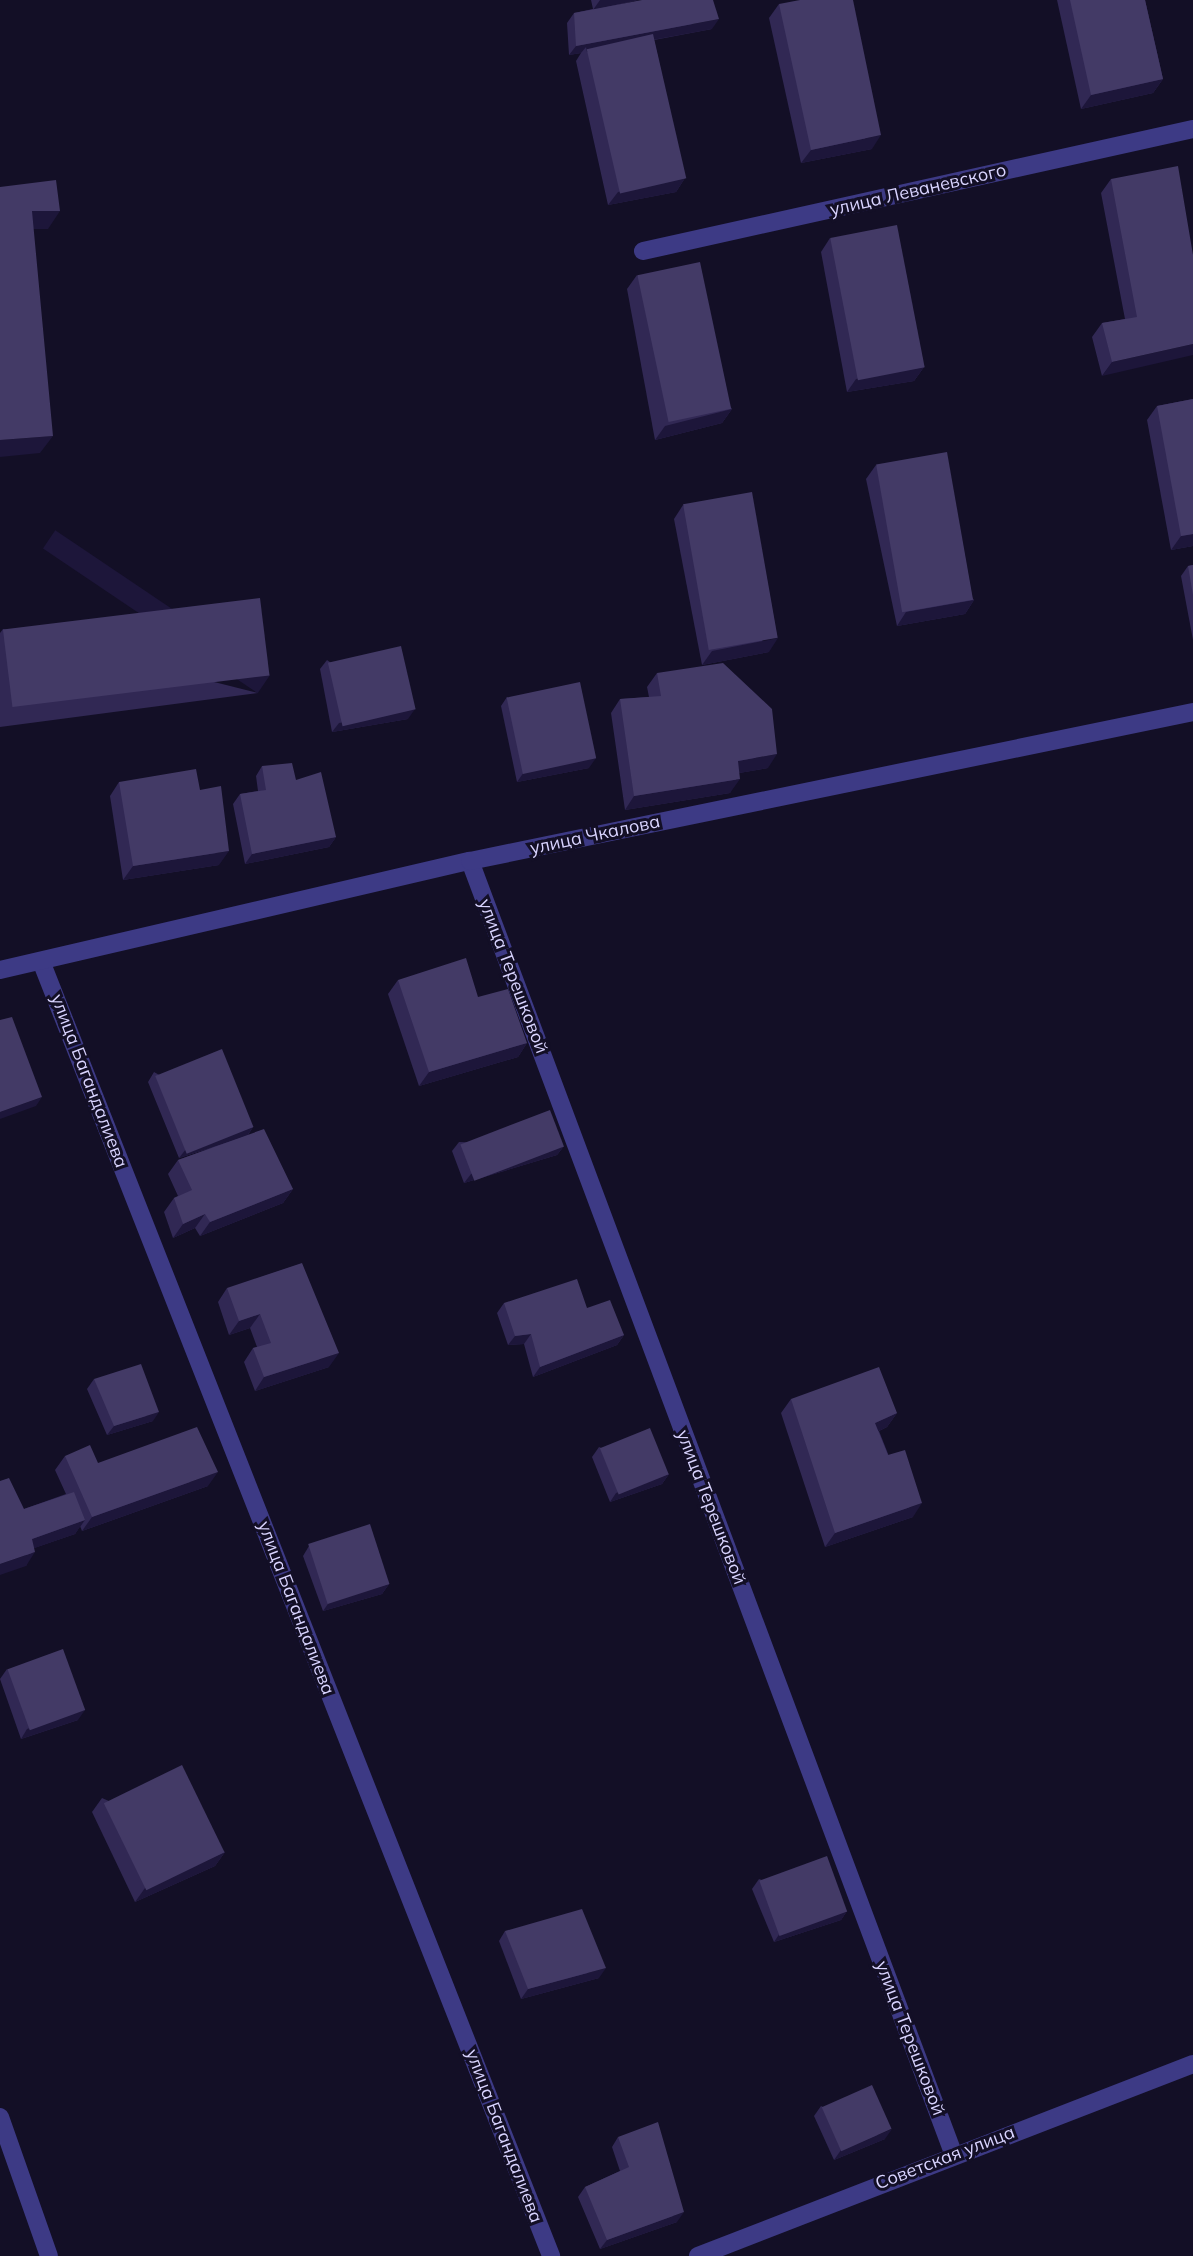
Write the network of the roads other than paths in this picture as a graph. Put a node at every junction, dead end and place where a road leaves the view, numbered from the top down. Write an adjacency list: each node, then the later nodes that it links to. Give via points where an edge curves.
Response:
1 (1193, 129): 2 (street, улица Леваневского)
2 (643, 251)
3 (1193, 712): 4 (street, улица Чкалова)
4 (470, 861): 5 (street, улица Чкалова); 9 (street, улица Терешковой)
5 (41, 961): 6 (street, улица Чкалова); 11 (street, улица Багандалиева)
6 (0, 970)
7 (1193, 2064): 9 (street, Советская улица)
8 (0, 2117): 10 (street)
9 (953, 2153): 12 (street, Советская улица)
10 (49, 2256)
11 (551, 2256)
12 (698, 2256)

